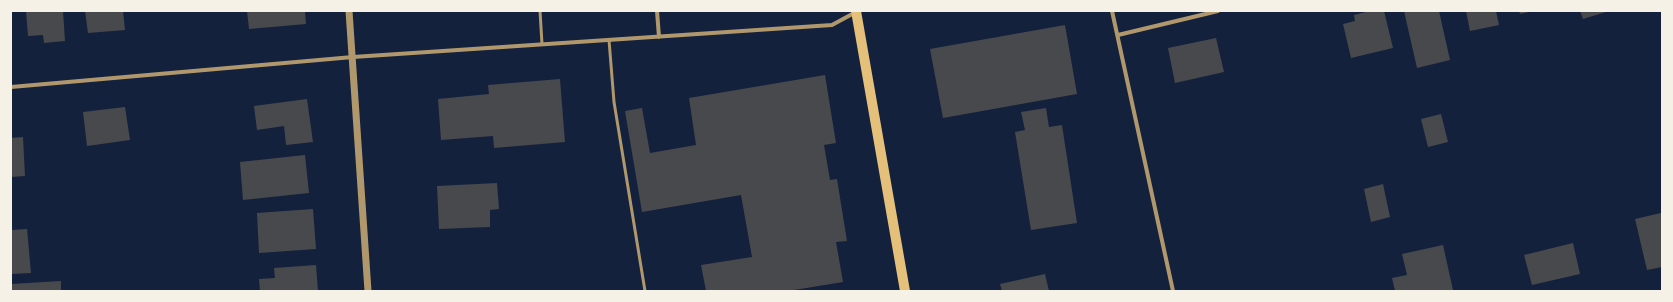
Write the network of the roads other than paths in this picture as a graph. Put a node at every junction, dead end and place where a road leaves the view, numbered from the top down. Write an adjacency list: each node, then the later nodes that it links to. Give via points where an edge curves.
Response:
1 (349, 11): 11 (street)
2 (540, 11): 10 (lane)
3 (657, 11): 8 (street)
4 (857, 11): 8 (street, via 832,25); 15 (main road)
5 (1112, 11): 7 (street)
6 (1218, 11): 7 (street)
7 (1118, 35): 16 (street)
8 (659, 37): 9 (street)
9 (609, 40): 10 (street); 14 (lane, via 614,102)
10 (542, 44): 11 (street)
11 (353, 57): 12 (street); 13 (street)
12 (11, 87)
13 (368, 291)
14 (645, 291)
15 (905, 291)
16 (1173, 291)

